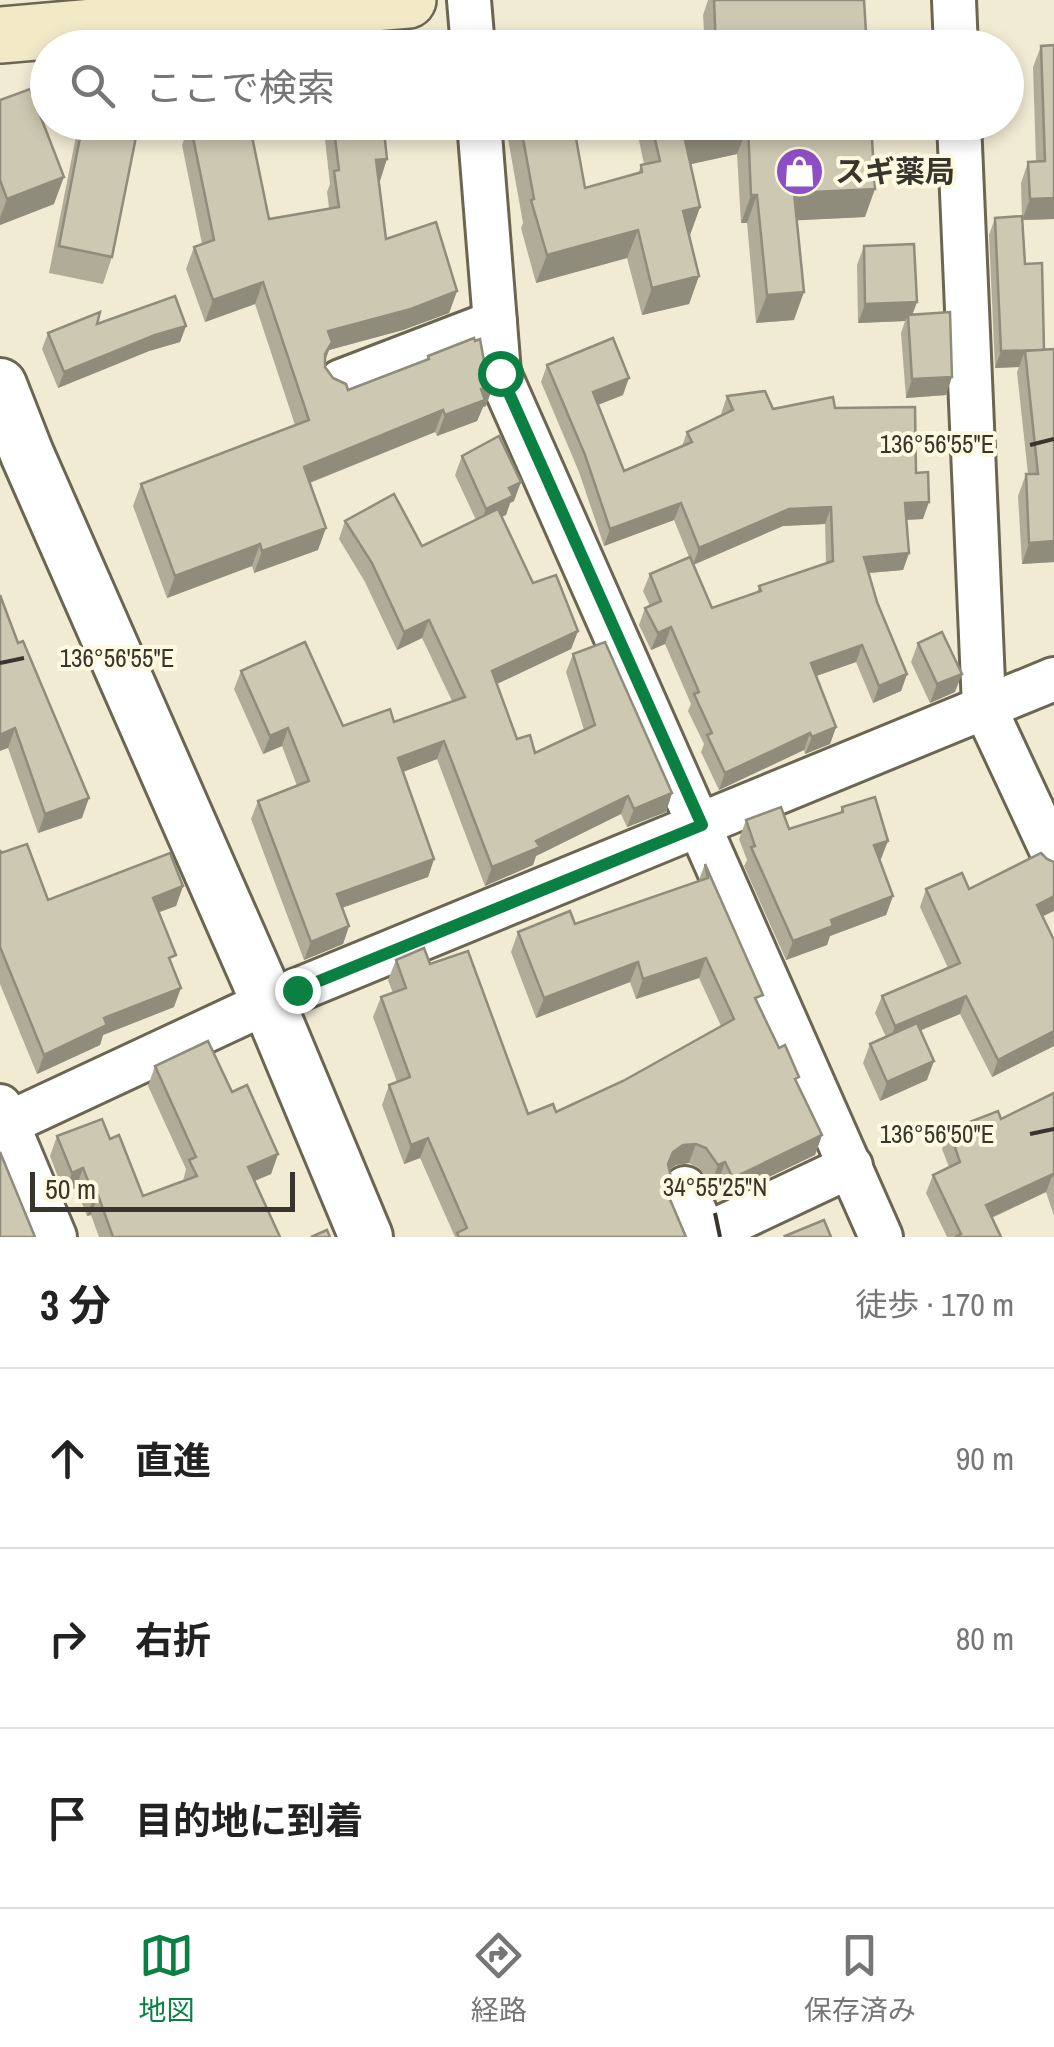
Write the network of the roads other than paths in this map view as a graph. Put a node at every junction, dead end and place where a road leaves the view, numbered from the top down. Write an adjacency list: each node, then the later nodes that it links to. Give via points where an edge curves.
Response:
1 (408, 0): 4 (main road)
2 (469, 0): 5 (street)
3 (954, 0): 6 (street)
4 (58, 30)
5 (472, 30)
6 (955, 30)
7 (30, 32): 8 (main road)
8 (0, 35)
9 (480, 140): 11 (street)
10 (960, 140): 16 (street)
11 (495, 322): 12 (street); 17 (street, via 500,373)
12 (340, 378)
13 (0, 386): 14 (street)
14 (13, 461): 19 (street)
15 (1054, 678): 16 (street)
16 (984, 706): 17 (street); 18 (street)
17 (702, 825): 19 (street); 21 (street)
18 (1054, 856)
19 (268, 1002): 20 (street); 25 (street)
20 (2, 1119): 24 (street)
21 (851, 1166): 23 (street); 26 (street)
22 (685, 1188): 23 (street)
23 (705, 1236)
24 (55, 1237)
25 (366, 1237)
26 (881, 1237)

